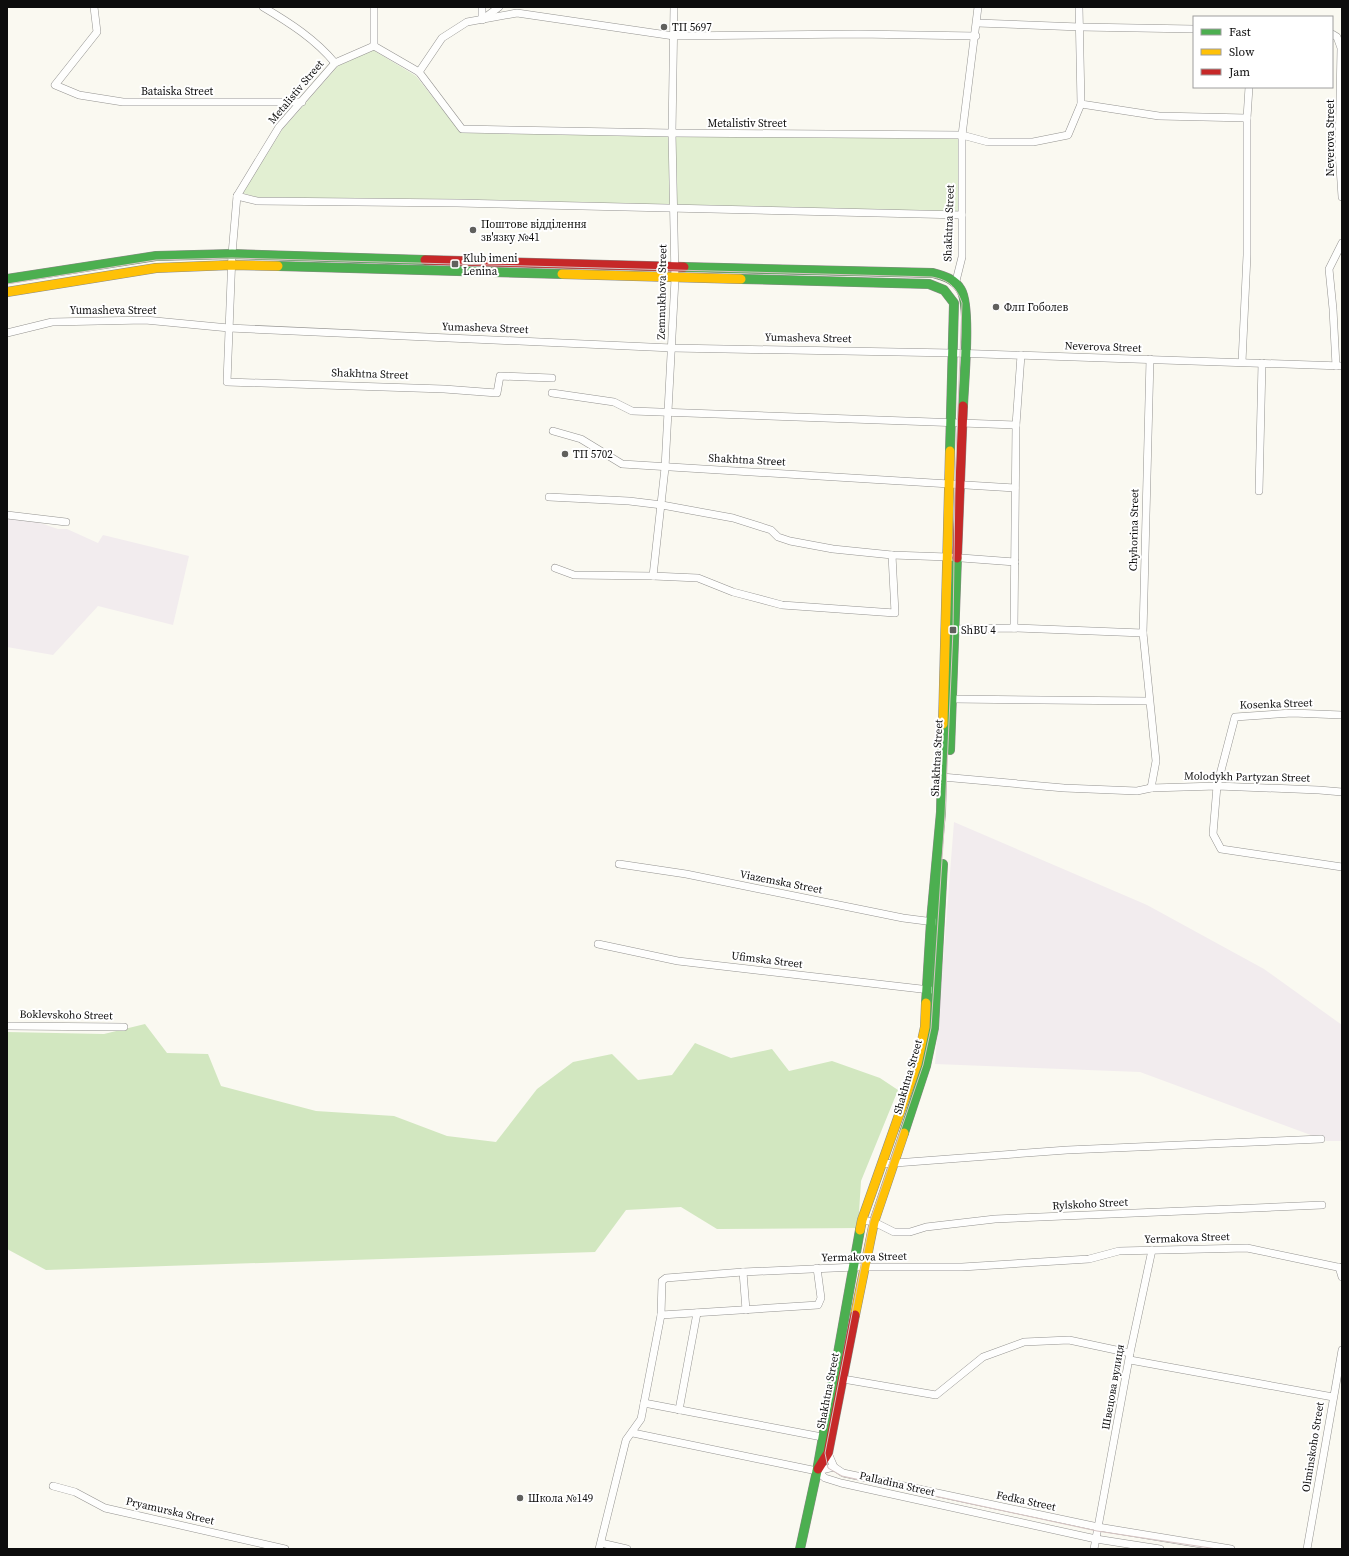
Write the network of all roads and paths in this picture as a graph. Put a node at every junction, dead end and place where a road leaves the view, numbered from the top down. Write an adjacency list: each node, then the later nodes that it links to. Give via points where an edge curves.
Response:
1 (94, 7): 2 (street); 21 (street, Bataiska Street, via 97,32 55,85 79,95 123,102)
2 (100, 7)
3 (263, 7): 18 (street, via 288,21 322,47)
4 (374, 7): 17 (street)
5 (482, 7): 10 (street)
6 (499, 7): 10 (street)
7 (674, 7): 15 (street, Zemnukhova Street)
8 (978, 7): 11 (street, Shakhtna Street)
9 (1079, 7): 12 (street)
10 (482, 20): 15 (street, via 517,13); 19 (street, via 468,22 442,38)
11 (977, 23): 12 (street); 16 (street, Shakhtna Street)
12 (1080, 27): 13 (street); 22 (street)
13 (1193, 29)
14 (1333, 35): 27 (street, Neverova Street, via 1337,37 1341,48 1339,152)
15 (674, 36): 16 (street); 24 (street, Zemnukhova Street)
16 (976, 36): 25 (street, Shakhtna Street)
17 (374, 46): 18 (street, Metalistiv Street); 19 (street, Metalistiv Street)
18 (336, 62): 21 (street, Metalistiv Street)
19 (419, 72): 24 (street, Metalistiv Street, via 462,129)
20 (1249, 88): 23 (street)
21 (302, 102): 26 (street, Metalistiv Street, via 279,127)
22 (1081, 104): 23 (street, via 1159,116); 25 (street, Metalistiv Street, via 1068,135 1033,142 988,142)
23 (1248, 118): 45 (street, via 1247,255)
24 (672, 133): 25 (street, Metalistiv Street); 28 (street, Zemnukhova Street)
25 (962, 135): 29 (street, Shakhtna Street)
26 (237, 196): 28 (street, via 257,201); 31 (street)
27 (1342, 197)
28 (673, 209): 29 (street); 33 (street, Zemnukhova Street)
29 (962, 216): 36 (street, Shakhtna Street, via 962,257)
30 (1342, 243): 47 (street, Neverova Street, via 1329,269)
31 (232, 254): 32 (street); 33 (main road); 34 (main road, via 156,256)
32 (231, 265): 35 (main road); 37 (main road, via 156,268); 38 (street)
33 (675, 267): 35 (street, Zemnukhova Street); 36 (main road, via 932,273 945,275)
34 (7, 279)
35 (675, 279): 40 (street, Zemnukhova Street); 41 (main road, Shakhtna Street, via 930,284 948,292 954,303)
36 (956, 281): 42 (main road, Shakhtna Street, via 966,302)
37 (7, 292)
38 (229, 328): 39 (street, Yumasheva Street, via 145,320 52,322); 40 (street, Yumasheva Street); 48 (street, Shakhtna Street, via 227,382 497,393 500,376)
39 (7, 333)
40 (672, 348): 41 (street, Yumasheva Street); 50 (street, Zemnukhova Street)
41 (953, 353): 42 (street, Yumasheva Street); 51 (main road, Shakhtna Street)
42 (964, 353): 43 (street, Neverova Street); 52 (main road, Shakhtna Street)
43 (1020, 355): 44 (street, Neverova Street); 53 (street)
44 (1150, 359): 45 (street, Neverova Street); 73 (street, Chyhorina Street)
45 (1242, 362): 46 (street, Neverova Street)
46 (1262, 363): 47 (street, Neverova Street); 59 (street)
47 (1339, 366)
48 (552, 378)
49 (552, 393): 50 (street, via 614,402 632,411)
50 (668, 412): 51 (street); 55 (street, Zemnukhova Street)
51 (950, 421): 52 (street); 56 (main road, Shakhtna Street)
52 (963, 422): 53 (street); 57 (main road, Shakhtna Street)
53 (1016, 425): 58 (street)
54 (553, 431): 55 (street, Shakhtna Street, via 581,439 622,464)
55 (666, 468): 56 (street, Shakhtna Street); 61 (street, Zemnukhova Street)
56 (948, 484): 57 (street, Shakhtna Street); 65 (main road, Shakhtna Street)
57 (959, 485): 58 (street, Shakhtna Street); 66 (main road, Shakhtna Street)
58 (1015, 488): 67 (street)
59 (1260, 491)
60 (549, 497): 61 (street)
61 (662, 505): 64 (street, via 733,518 771,530 778,537 790,541); 69 (street, Zemnukhova Street)
62 (7, 515): 63 (street)
63 (66, 522)
64 (892, 555): 65 (street); 69 (street, via 895,613 782,605 733,592 698,578)
65 (948, 557): 66 (street); 72 (main road, Shakhtna Street)
66 (958, 558): 67 (street); 71 (main road, Shakhtna Street)
67 (1014, 562): 70 (street)
68 (555, 568): 69 (street, via 574,575)
69 (653, 576)
70 (1014, 628): 71 (street); 73 (street)
71 (956, 629): 72 (street); 74 (main road, Shakhtna Street)
72 (947, 631): 77 (main road, Shakhtna Street)
73 (1142, 633): 75 (street, Chyhorina Street)
74 (952, 699): 75 (street); 77 (main road, Shakhtna Street)
75 (1150, 701): 79 (street, Chyhorina Street, via 1156,761)
76 (1342, 714): 78 (street, Kosenka Street, via 1292,713 1235,717)
77 (945, 777): 79 (street, via 1064,788 1137,791); 83 (main road, Shakhtna Street)
78 (1217, 786): 79 (street, Molodykh Partyzan Street); 80 (street, Molodykh Partyzan Street); 82 (street, via 1213,834 1221,849)
79 (1151, 788)
80 (1342, 792)
81 (619, 864): 83 (street, Viazemska Street, via 686,874 902,918)
82 (1342, 867)
83 (935, 921): 85 (main road, Shakhtna Street)
84 (598, 944): 85 (street, Ufimska Street, via 678,961)
85 (931, 990): 89 (main road, Shakhtna Street, via 934,1028 926,1066); 90 (main road, Shakhtna Street, via 917,1064)
86 (7, 1026): 87 (street, Boklevskoho Street)
87 (124, 1027)
88 (1321, 1139): 89 (street, via 1067,1150)
89 (893, 1163): 90 (street); 93 (main road, Shakhtna Street)
90 (882, 1164): 92 (main road, Shakhtna Street)
91 (1322, 1205): 93 (street, Rylskoho Street, via 995,1220 926,1227 910,1232 894,1232)
92 (862, 1220): 93 (street, Rylskoho Street); 96 (main road, Shakhtna Street)
93 (874, 1222): 95 (main road, Shakhtna Street)
94 (1152, 1250): 95 (street, Yermakova Street, via 1119,1251 1089,1259 962,1267); 97 (street, Yermakova Street, via 1247,1248); 105 (street, Швецова вулиця)
95 (864, 1266): 96 (street, Yermakova Street); 106 (main road, Shakhtna Street)
96 (852, 1267): 98 (street, Yermakova Street); 111 (main road, Shakhtna Street)
97 (1341, 1267): 100 (street)
98 (817, 1268): 99 (street, Yermakova Street); 101 (street, via 821,1298 818,1305)
99 (743, 1272): 101 (street); 103 (street, Yermakova Street, via 666,1278 662,1281 661,1287)
100 (1342, 1277)
101 (746, 1310): 102 (street)
102 (697, 1313): 103 (street); 109 (street)
103 (662, 1315): 108 (street, Yermakova Street)
104 (1342, 1350): 107 (street, Olminskoho Street)
105 (1130, 1357): 106 (street, via 1069,1340 1024,1342 983,1357 936,1395); 107 (street); 116 (street, Швецова вулиця)
106 (843, 1379): 112 (main road, Shakhtna Street)
107 (1333, 1397): 125 (street, Olminskoho Street)
108 (644, 1403): 109 (street); 110 (street, Yermakova Street, via 641,1419)
109 (679, 1410): 111 (street)
110 (633, 1433): 114 (street, Palladina Street); 118 (street, Yermakova Street, via 626,1440)
111 (822, 1437): 114 (main road, Shakhtna Street)
112 (828, 1453): 113 (street); 114 (main road, Shakhtna Street)
113 (834, 1466): 114 (street); 116 (street, Fedka Street, via 843,1473)
114 (817, 1471): 117 (street, Palladina Street, via 825,1478 841,1483); 121 (main road, Shakhtna Street)
115 (53, 1486): 119 (street, Pryamurska Street, via 75,1492 105,1508)
116 (1098, 1527): 117 (street, Швецова вулиця); 124 (street, Fedka Street)
117 (1096, 1539): 122 (street, Швецова вулиця); 123 (street, Palladina Street)
118 (600, 1546): 120 (street)
119 (285, 1549)
120 (627, 1549)
121 (800, 1549)
122 (1094, 1549)
123 (1160, 1549)
124 (1232, 1549)
125 (1307, 1549)

